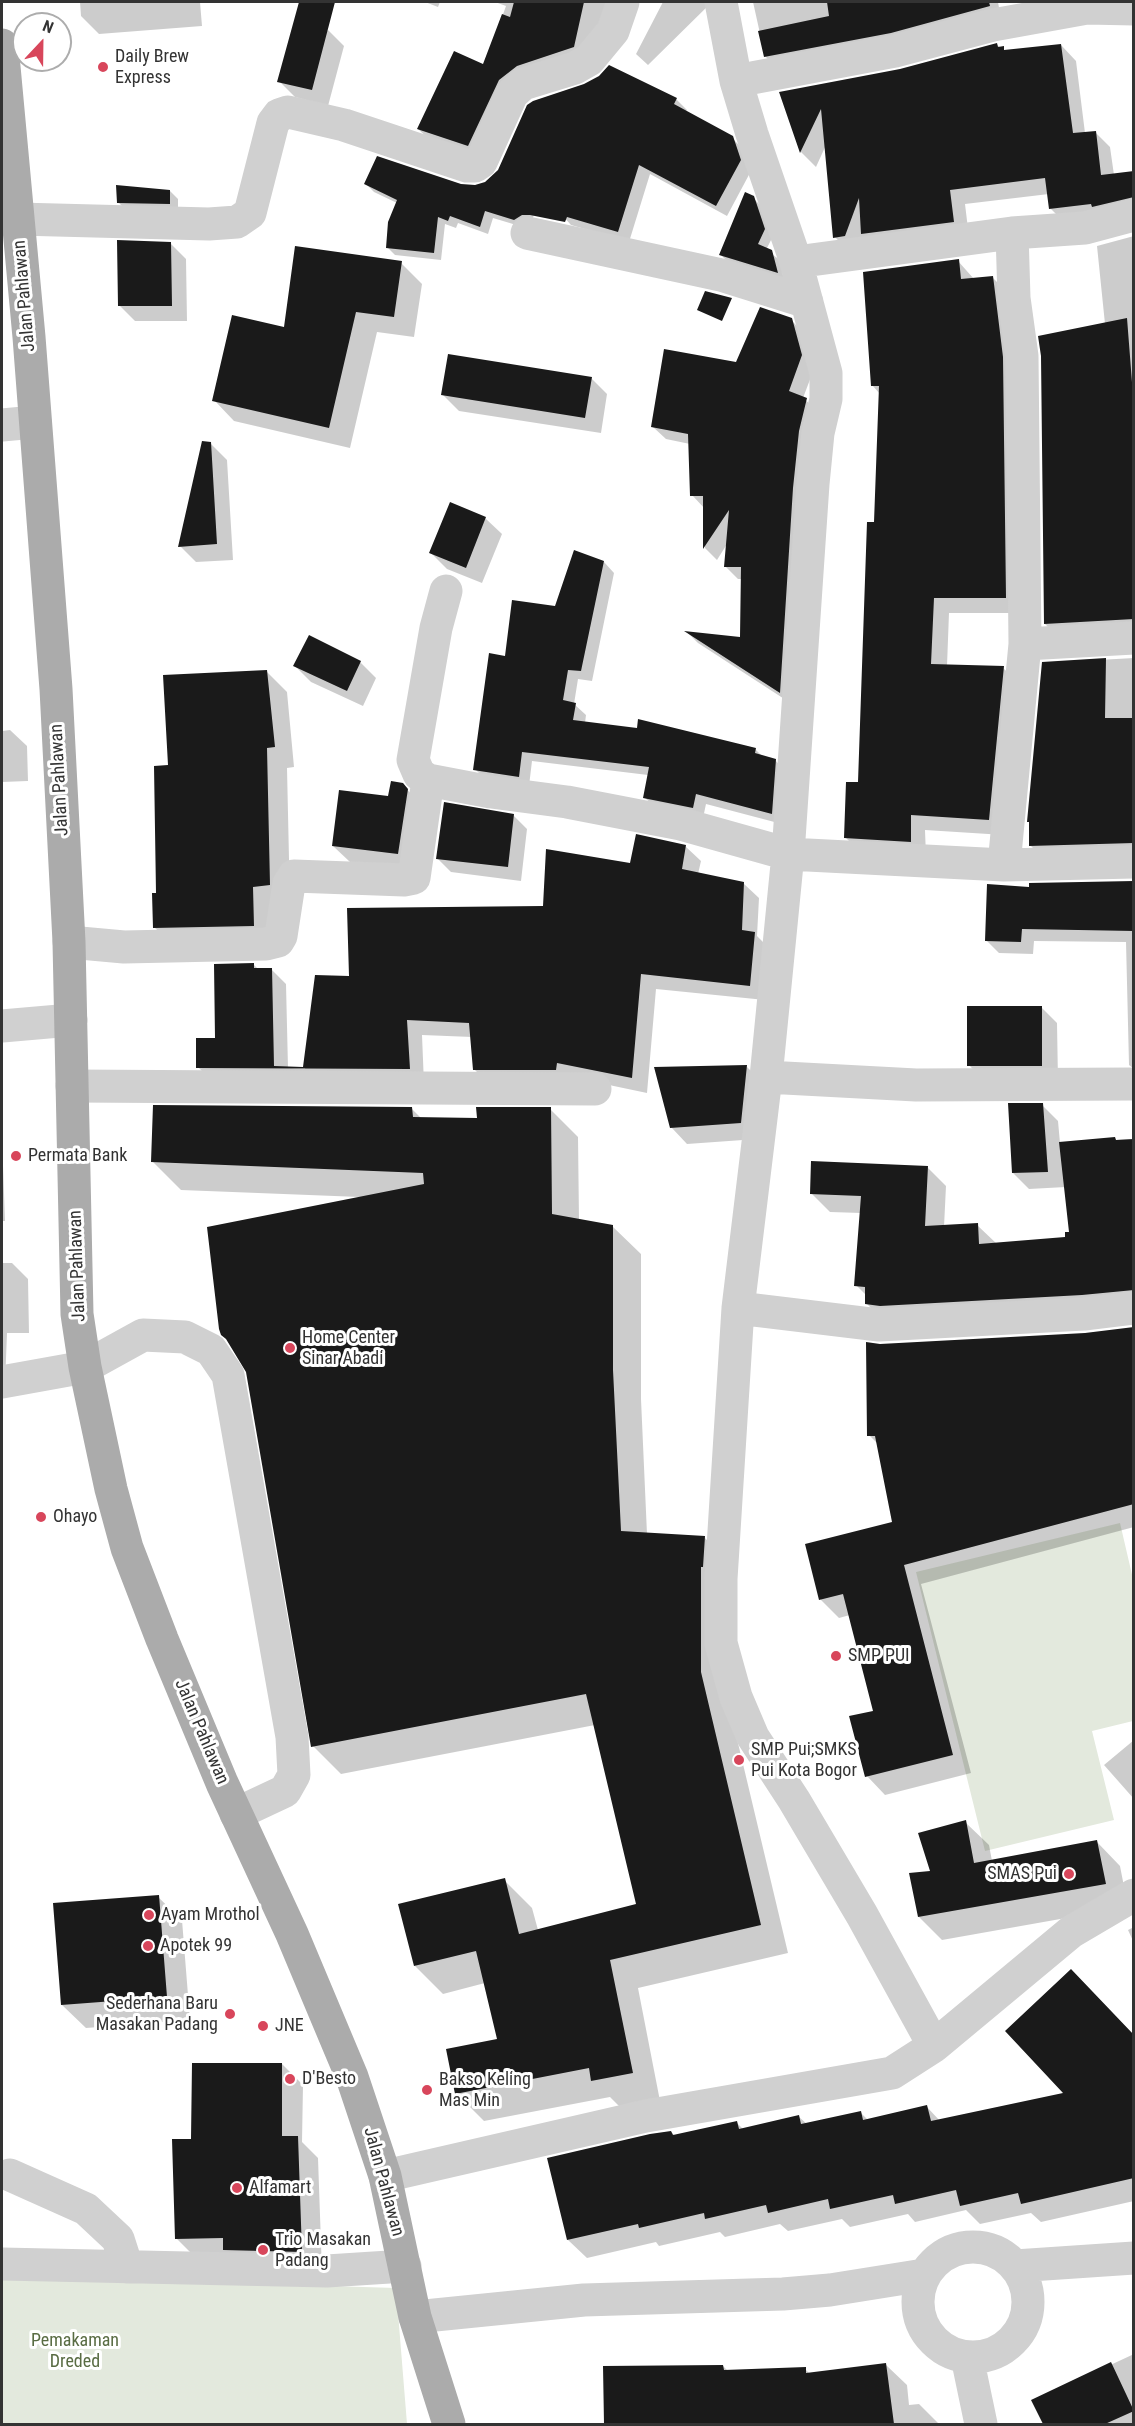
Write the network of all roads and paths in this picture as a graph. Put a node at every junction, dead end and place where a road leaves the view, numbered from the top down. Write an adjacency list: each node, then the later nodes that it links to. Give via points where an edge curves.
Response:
1 (623, 2): 8 (street, via 613,31 589,60 523,84 512,94 476,166 288,112 273,123 250,213 237,222)
2 (721, 2): 6 (street)
3 (1084, 5): 4 (street); 6 (street, via 896,51)
4 (1134, 9)
5 (2, 45): 8 (main road, Jalan Pahlawan)
6 (736, 81): 11 (street)
7 (1134, 215): 10 (street, via 1085,228)
8 (18, 219): 13 (main road, Jalan Pahlawan)
9 (527, 233): 12 (street, via 721,276)
10 (1012, 233): 11 (street); 17 (street, via 1014,298 1022,356)
11 (796, 262): 12 (street)
12 (807, 302): 19 (street, via 826,373 826,399 813,484)
13 (35, 422): 14 (street); 22 (main road, Jalan Pahlawan, via 56,689)
14 (2, 425)
15 (446, 591): 18 (street, via 413,760 419,774)
16 (1134, 638): 17 (street)
17 (1025, 644): 21 (street)
18 (428, 780): 19 (street, via 567,801 681,824); 22 (street, via 414,878 294,876 288,884 278,941 266,945 124,947)
19 (788, 854): 21 (street); 25 (street)
20 (1134, 862): 21 (street)
21 (1004, 865)
22 (69, 942): 23 (main road, Jalan Pahlawan)
23 (71, 1020): 24 (street); 27 (main road, Jalan Pahlawan)
24 (2, 1026)
25 (766, 1077): 26 (street, via 916,1084); 29 (street)
26 (1134, 1084)
27 (72, 1086): 28 (street); 31 (main road, Jalan Pahlawan, via 77,1314)
28 (595, 1089)
29 (738, 1308): 30 (street, via 879,1325); 35 (street, via 721,1579 721,1643 736,1697 753,1737 862,1915)
30 (1134, 1308)
31 (85, 1367): 32 (street); 33 (main road, Jalan Pahlawan, via 127,1548); 33 (street, via 143,1335 184,1337 211,1350 228,1376 292,1737 294,1774 285,1791)
32 (2, 1382)
33 (236, 1814): 37 (main road, Jalan Pahlawan, via 352,2077)
34 (1134, 1895): 35 (street, via 1071,1932)
35 (934, 2046): 37 (street, via 892,2073 646,2116)
36 (10, 2175): 42 (street, via 86,2209 118,2239)
37 (385, 2176): 40 (main road, Jalan Pahlawan)
38 (1134, 2258): 41 (street)
39 (2, 2264): 42 (street)
40 (405, 2266): 42 (street, via 327,2271); 44 (main road, Jalan Pahlawan)
41 (1015, 2266): 43 (street, via 998,2253 977,2247 956,2249 937,2259); 45 (street, via 1028,2300 1026,2318 1017,2336 986,2356)
42 (127, 2267)
43 (924, 2275): 44 (street, via 783,2294 584,2300); 45 (street, via 917,2296 919,2318 930,2337 946,2351)
44 (416, 2317): 46 (main road, Jalan Pahlawan)
45 (967, 2357): 47 (street)
46 (449, 2424)
47 (981, 2424)

